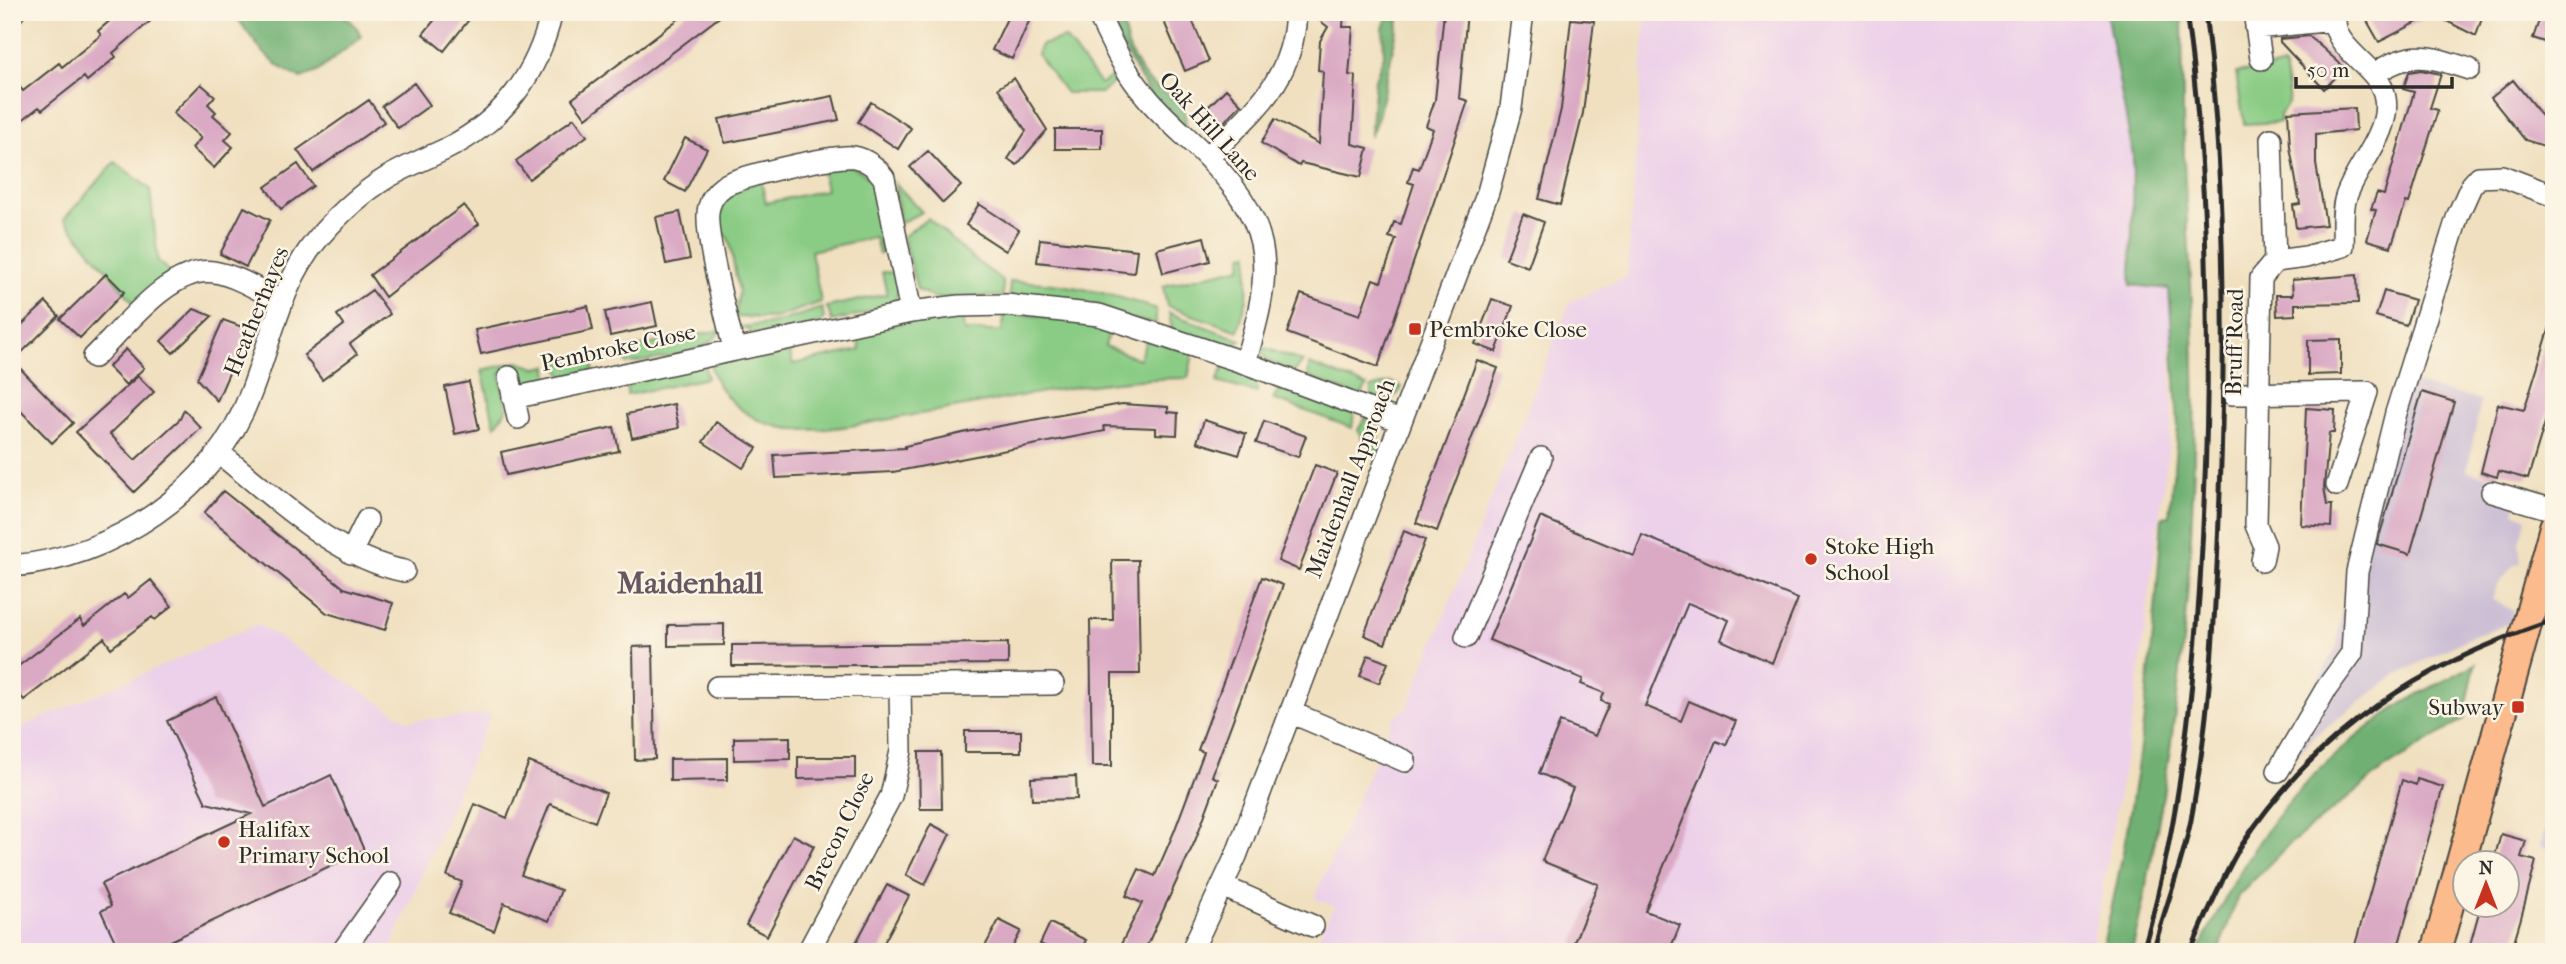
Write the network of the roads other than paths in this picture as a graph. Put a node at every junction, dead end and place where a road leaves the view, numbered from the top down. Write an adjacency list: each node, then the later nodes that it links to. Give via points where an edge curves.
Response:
1 (552, 12): 14 (street, Heatherhayes, via 532,71 506,107 462,140 400,170 354,202 312,246)
2 (1097, 12): 11 (street, Oak Hill Lane, via 1144,94)
3 (1296, 12): 11 (street, via 1293,45 1283,74)
4 (1523, 12): 22 (street, Maidenhall Approach, via 1511,108 1492,180)
5 (2335, 16): 6 (street); 9 (street, via 2339,38)
6 (2255, 20): 7 (street)
7 (2261, 59)
8 (2469, 69): 9 (street, via 2424,55 2389,64)
9 (2374, 74): 13 (street, via 2384,92 2386,111 2346,195 2343,246)
10 (2271, 139): 13 (street)
11 (1208, 157): 18 (street, Oak Hill Lane, via 1249,210 1264,256 1264,297)
12 (2554, 196): 40 (street, via 2502,176 2479,177 2471,186 2396,414 2357,572 2352,653)
13 (2275, 261): 19 (street, Bruff Road, via 2261,278)
14 (283, 302): 17 (street, via 228,276 193,272 164,289); 23 (street, Heatherhayes, via 249,398)
15 (911, 312): 16 (street, Pembroke Close); 16 (street, via 884,178 859,158 825,159 743,178 724,186 712,199 707,221); 18 (street, Pembroke Close, via 984,305 1062,309 1127,323)
16 (734, 349): 21 (street, Pembroke Close)
17 (94, 357)
18 (1245, 363): 22 (street, Pembroke Close)
19 (2261, 392): 20 (street); 25 (street, via 2367,392); 30 (street, Bruff Road, via 2256,525)
20 (2232, 394)
21 (513, 398)
22 (1400, 421): 38 (street, Maidenhall Approach)
23 (219, 453): 31 (street); 32 (street, Heatherhayes, via 174,499 125,532 66,556)
24 (1541, 458): 34 (street)
25 (2337, 485)
26 (2492, 492): 27 (street)
27 (2554, 510)
28 (367, 520): 31 (street)
29 (2554, 527): 47 (main road)
30 (2271, 551)
31 (351, 553): 33 (street)
32 (12, 566)
33 (404, 571)
34 (1466, 637)
35 (1054, 684): 36 (street)
36 (900, 686): 37 (street); 45 (street, Brecon Close, via 901,751 891,796)
37 (717, 687)
38 (1290, 712): 39 (street); 42 (street, Maidenhall Approach)
39 (1405, 761)
40 (2278, 771)
41 (391, 883): 44 (street)
42 (1224, 887): 43 (street); 46 (street, Maidenhall Approach)
43 (1313, 926)
44 (342, 952)
45 (808, 952)
46 (1191, 952)
47 (2436, 952)

